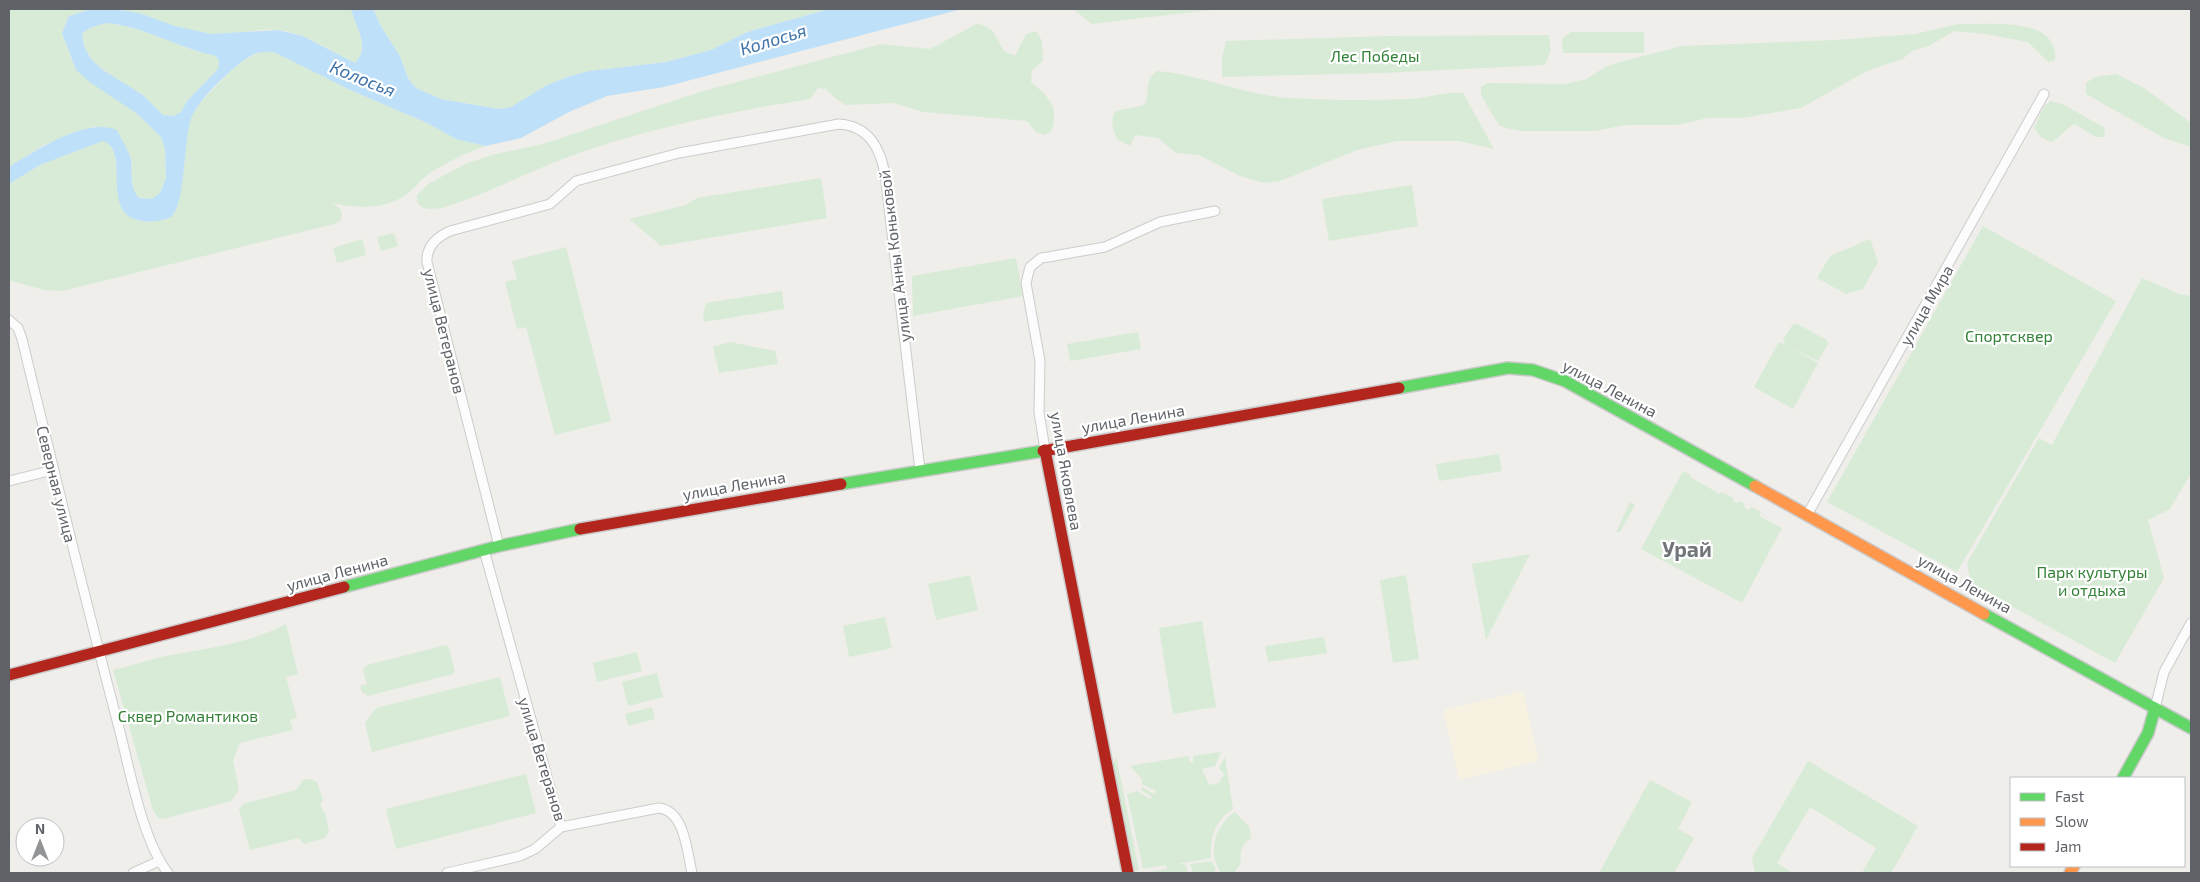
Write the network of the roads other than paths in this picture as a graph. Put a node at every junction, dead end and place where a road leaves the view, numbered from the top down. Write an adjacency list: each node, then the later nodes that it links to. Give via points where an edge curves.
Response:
1 (2044, 94): 9 (street, улица Мира)
2 (576, 181): 7 (street, улица Анны Коньковой, via 698,148 821,126 849,125 869,135 879,150 885,174); 10 (street, улица Ветеранов, via 550,204 444,234 432,243 427,256)
3 (1215, 211): 5 (street, улица Яковлева, via 1160,222 1115,244 1048,256 1030,267 1026,283 1040,361 1039,412)
4 (9, 320): 6 (street, Северная улица, via 18,328 22,338)
5 (1045, 450): 7 (main road, улица Ленина); 9 (main road, улица Ленина, via 1522,368 1547,373 1564,381); 24 (main road, улица Яковлева)
6 (53, 470): 8 (street); 13 (street, Северная улица)
7 (920, 470): 10 (main road, улица Ленина, via 617,521)
8 (9, 481)
9 (1807, 515): 15 (main road, улица Ленина)
10 (499, 546): 11 (main road, улица Ленина)
11 (484, 550): 13 (main road, улица Ленина); 18 (street, улица Ветеранов)
12 (2191, 623): 15 (street, via 2164,672)
13 (98, 651): 14 (main road, улица Ленина); 19 (street, Северная улица, via 146,829)
14 (9, 674)
15 (2155, 708): 16 (main road, улица Ленина); 17 (main road, via 2148,733)
16 (2191, 728)
17 (2124, 777)
18 (562, 827): 22 (street, via 535,849 520,856); 23 (street, улица Ветеранов, via 658,808 667,809 678,821)
19 (159, 862): 20 (street); 21 (street, Северная улица)
20 (133, 873)
21 (168, 873)
22 (447, 873)
23 (692, 873)
24 (1128, 873)

